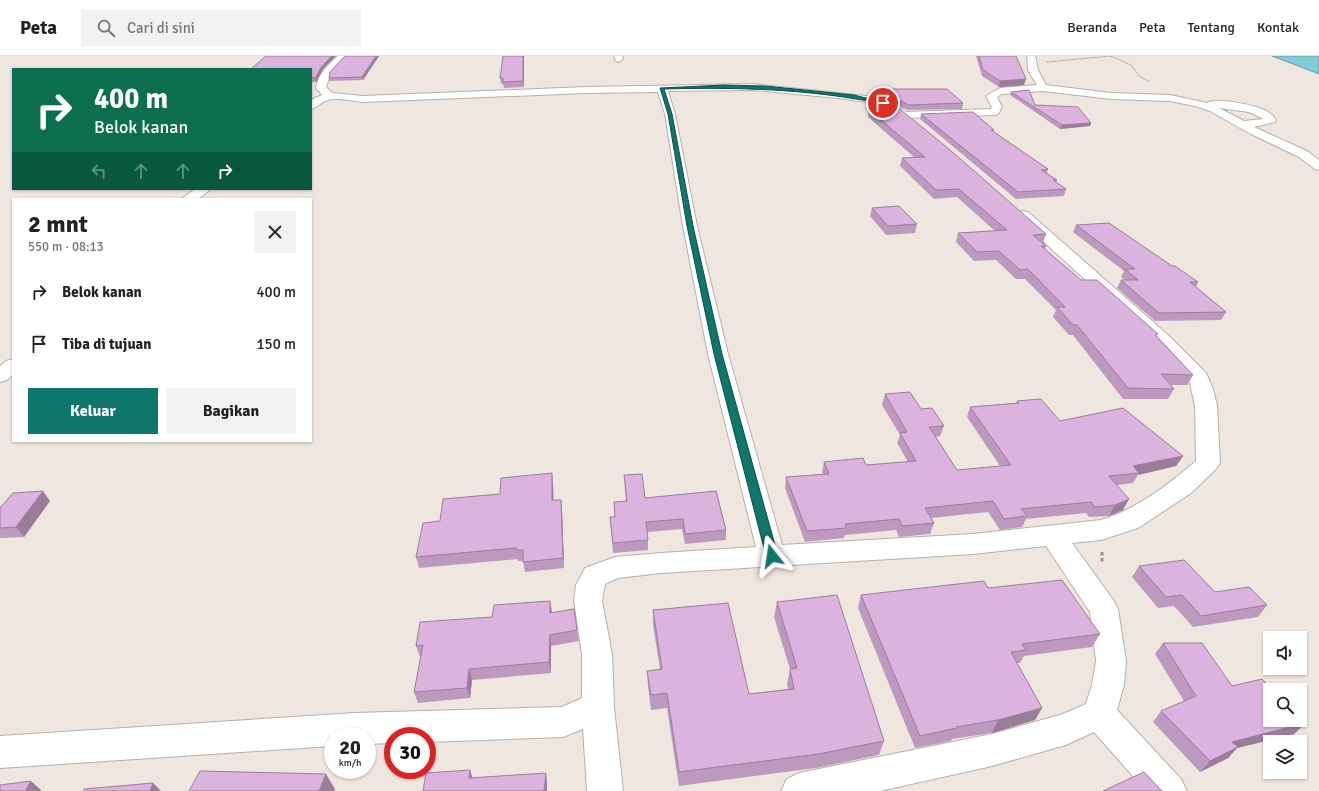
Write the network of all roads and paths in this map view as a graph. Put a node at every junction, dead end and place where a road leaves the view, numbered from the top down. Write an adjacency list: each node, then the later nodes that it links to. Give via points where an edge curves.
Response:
1 (343, 56): 7 (street, via 329,70 321,83 321,88)
2 (1111, 56): 3 (path); 4 (path, via 1137,69 1139,76)
3 (1032, 60): 5 (street, via 1033,70)
4 (1151, 82)
5 (1041, 84): 8 (street, via 1111,96 1170,98); 10 (street, via 1000,91 991,96 997,107 994,112)
6 (662, 88): 7 (street, via 363,99); 10 (street, via 753,87 831,94 883,103); 20 (street, via 670,114 690,226 718,354)
7 (329, 96): 9 (street)
8 (1197, 102): 11 (street); 11 (street, via 1240,107 1263,113 1271,120)
9 (312, 105)
10 (905, 115): 12 (street)
11 (1243, 126): 13 (street, via 1302,154)
12 (928, 134)
13 (1319, 166)
14 (202, 190): 15 (street)
15 (190, 198)
16 (1012, 206): 19 (street, via 1200,377 1206,406 1208,463 1182,487 1129,521 1101,530)
17 (12, 366): 18 (street)
18 (0, 376)
19 (1053, 536): 20 (street, via 973,544); 22 (street, via 1104,609 1111,661 1108,685)
20 (772, 556): 21 (street, via 615,568 595,576 590,585 588,601 597,654)
21 (598, 707): 23 (street, via 563,722 355,729); 24 (street)
22 (1099, 714): 25 (street, via 1066,730 992,750); 26 (street)
23 (0, 752)
24 (606, 791)
25 (799, 791)
26 (1169, 791)

